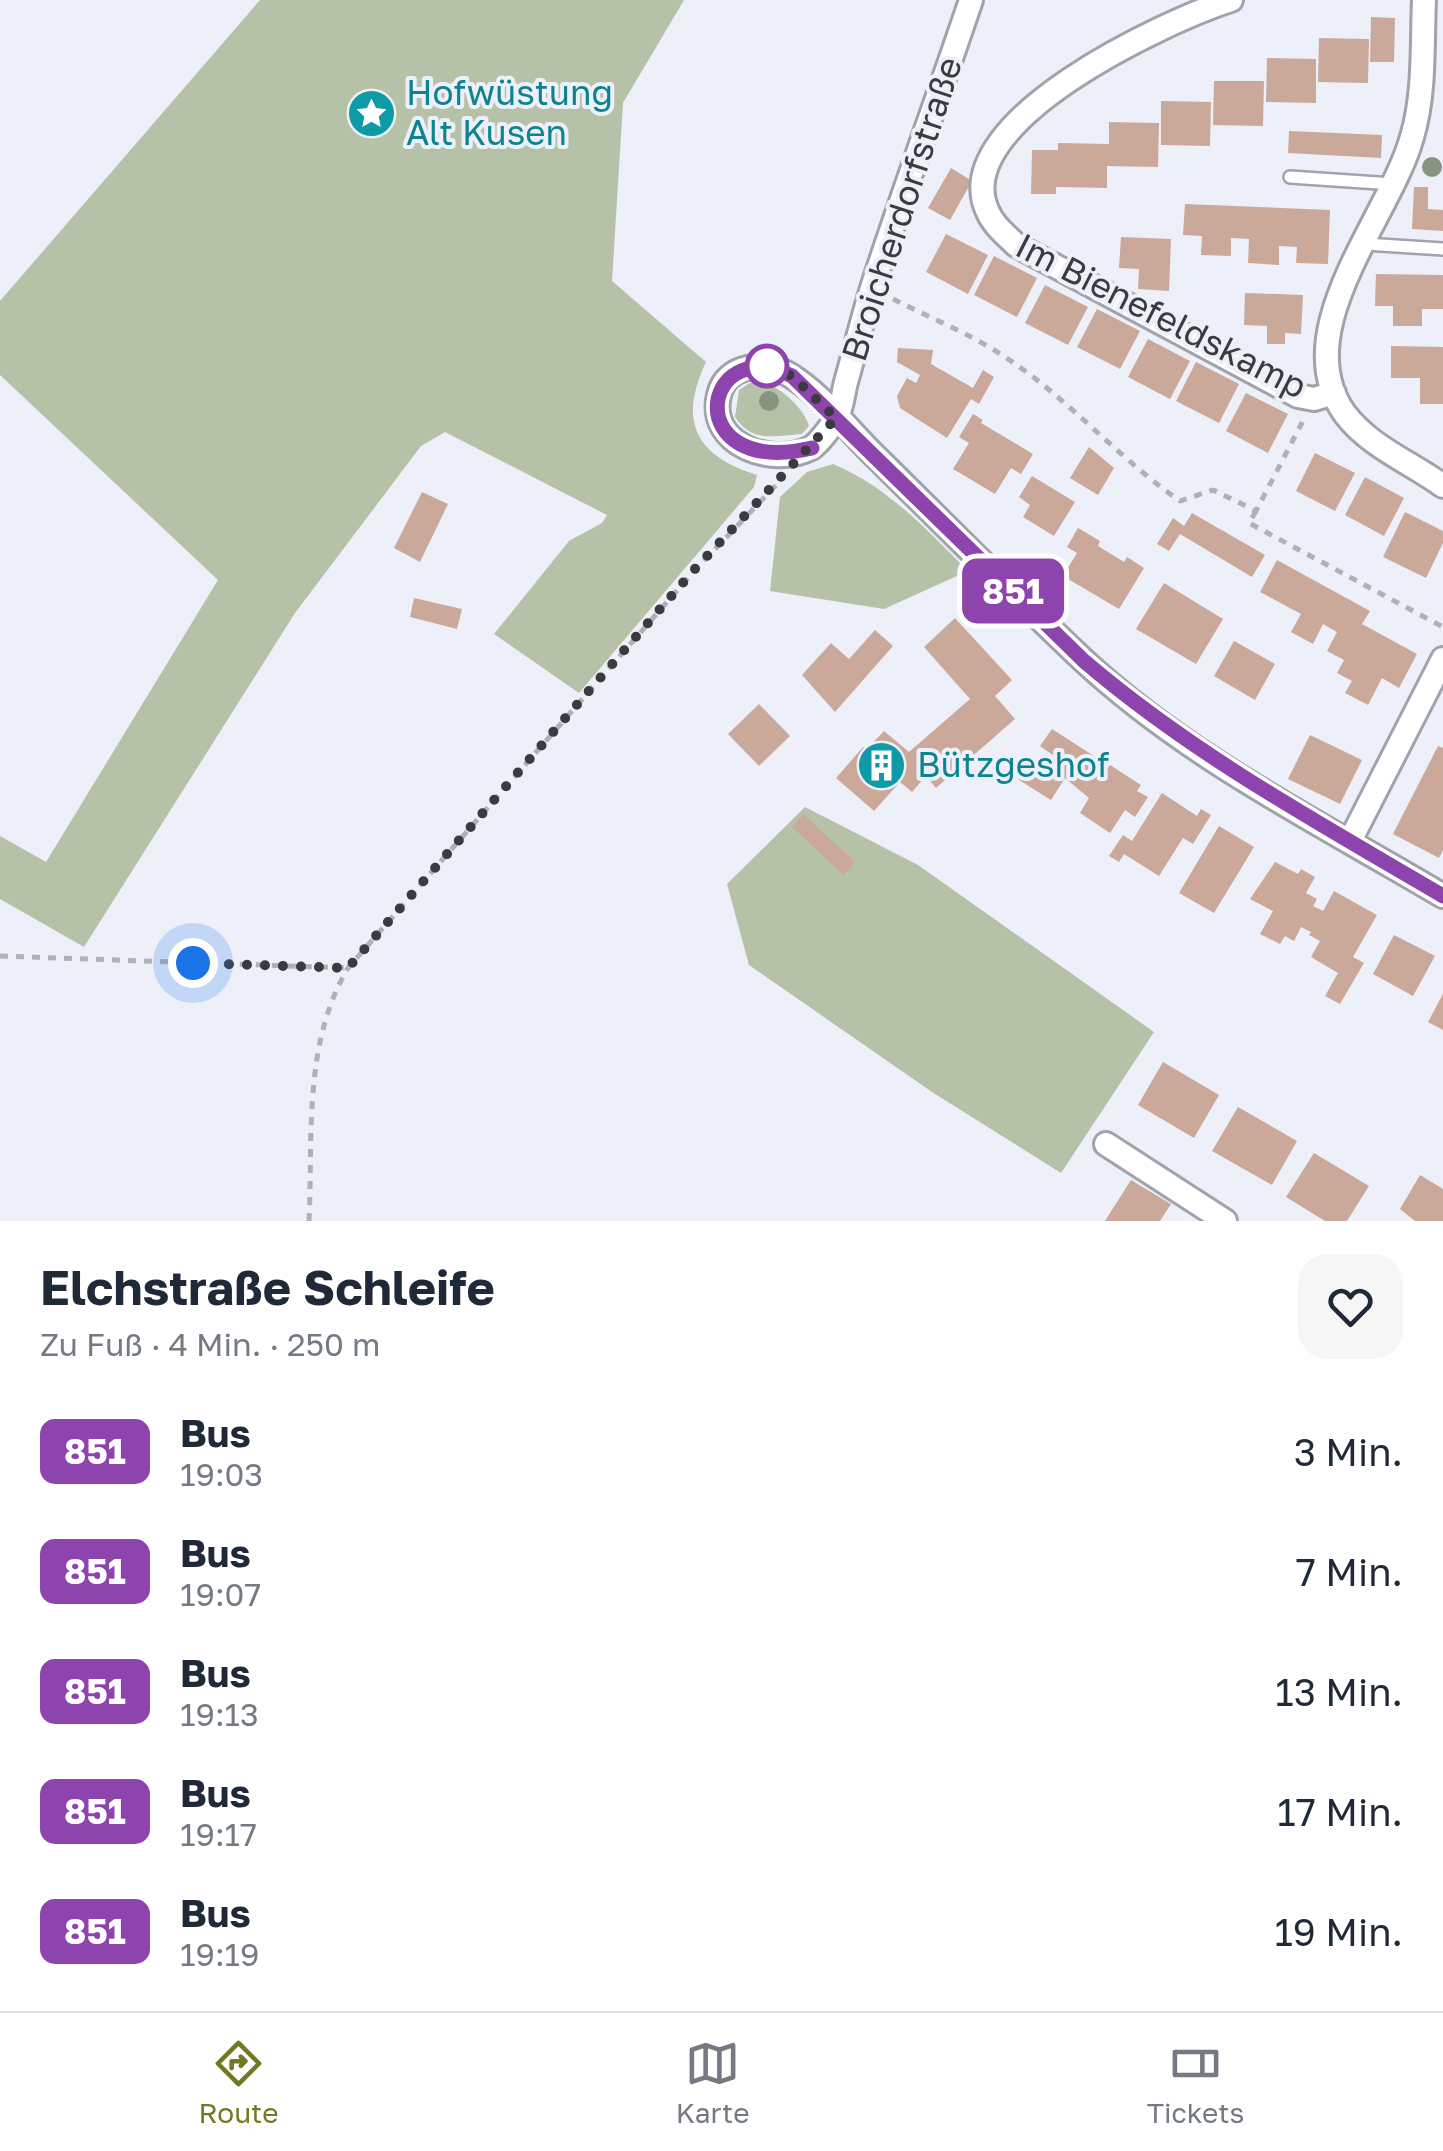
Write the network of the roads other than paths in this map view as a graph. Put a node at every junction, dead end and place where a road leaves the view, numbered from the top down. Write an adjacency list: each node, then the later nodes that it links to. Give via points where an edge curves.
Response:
1 (971, 0): 9 (street, Broicherdorfstraße, via 872,289)
2 (1231, 0): 8 (street, Im Bienefeldskamp, via 1110,54 1025,115 992,156 982,190 986,208 1016,245 1298,396)
3 (1424, 0): 5 (street, via 1418,108)
4 (1290, 178): 5 (lane)
5 (1394, 184): 6 (street)
6 (1364, 244): 7 (lane); 8 (street, via 1330,324)
7 (1443, 249)
8 (1324, 396): 10 (street, via 1360,431)
9 (836, 418): 9 (street, Broicherdorfstraße, via 812,448 762,454 726,434 719,393 730,375 770,366 792,376); 12 (street, Broicherdorfstraße, via 1131,701 1222,766)
10 (1443, 486)
11 (1443, 658): 12 (street)
12 (1350, 842): 13 (street, Broicherdorfstraße)
13 (1443, 896)
14 (1106, 1144): 15 (street)
15 (1225, 1221)

